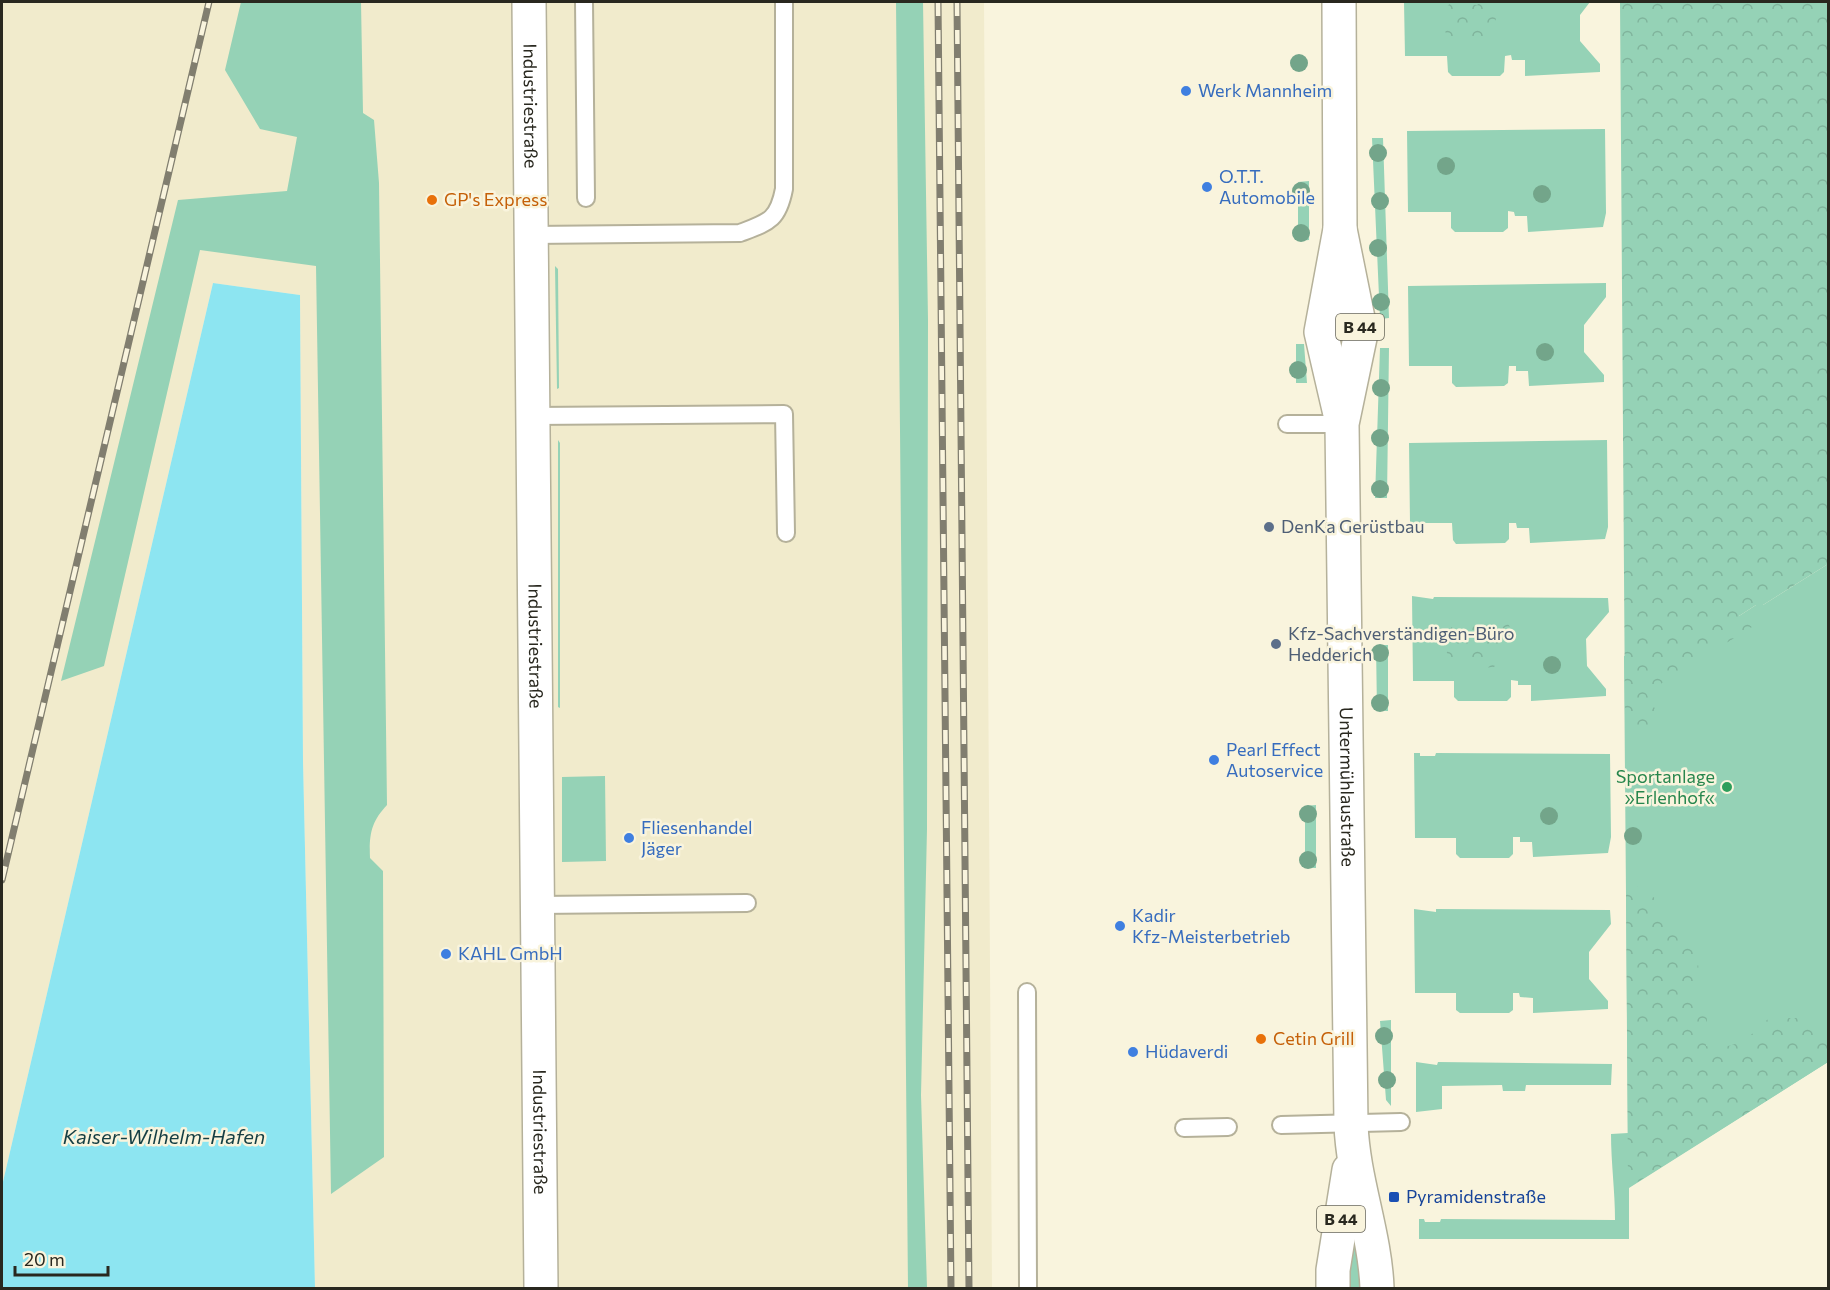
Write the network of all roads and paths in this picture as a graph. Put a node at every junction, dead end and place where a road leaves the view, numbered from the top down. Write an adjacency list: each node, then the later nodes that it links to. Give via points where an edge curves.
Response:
1 (529, 2): 6 (main road, Industriestraße)
2 (584, 2): 5 (lane)
3 (784, 2): 6 (lane, via 784,189 780,210 763,225 741,233)
4 (1339, 2): 9 (main road, Untermühlaustraße / B 44, via 1340,229 1361,333)
5 (586, 198)
6 (531, 236): 7 (main road, Industriestraße)
7 (533, 416): 10 (lane, via 784,414); 12 (main road, Industriestraße)
8 (1287, 424): 9 (lane)
9 (1342, 424): 18 (main road, Untermühlaustraße / B 44)
10 (786, 533)
11 (747, 903): 12 (lane)
12 (537, 905): 19 (main road, Industriestraße)
13 (1027, 992): 20 (lane)
14 (1401, 1122): 18 (lane)
15 (1281, 1125): 18 (lane)
16 (1228, 1127): 17 (lane)
17 (1184, 1128)
18 (1351, 1137): 21 (main road, Untermühlaustraße / B 44, via 1333,1270); 22 (main road, Untermühlaustraße / B 44, via 1376,1264)
19 (541, 1288)
20 (1028, 1288)
21 (1334, 1288)
22 (1377, 1288)

